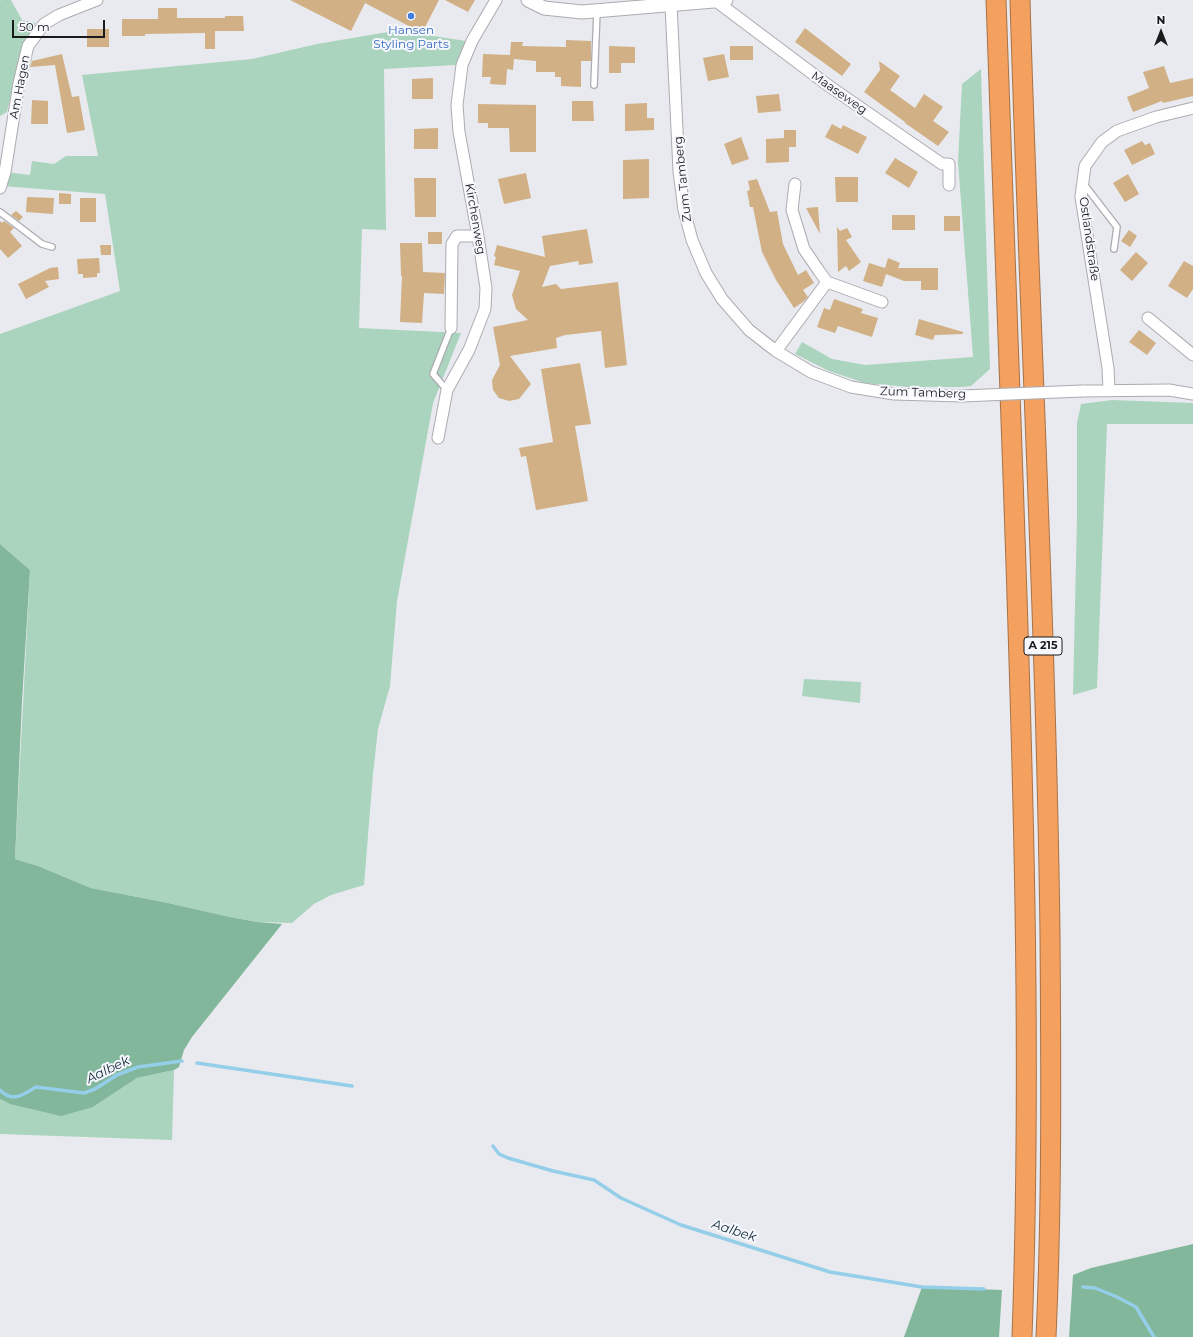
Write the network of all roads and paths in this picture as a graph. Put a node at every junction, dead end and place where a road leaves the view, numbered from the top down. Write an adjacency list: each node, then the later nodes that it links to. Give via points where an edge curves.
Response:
1 (97, 0): 15 (street, Am Hagen, via 59,15 44,24 28,46)
2 (496, 0): 17 (street, Kirchenweg, via 472,41 462,65 457,105 459,132)
3 (528, 0): 9 (street, via 544,8)
4 (721, 0): 7 (street); 14 (street, Maaseweg, via 829,86 942,164 949,164)
5 (996, 0): 30 (highway, A 215, via 1018,627 1027,981)
6 (1020, 0): 31 (highway, A 215, via 1048,825 1051,1139)
7 (687, 2): 8 (street)
8 (671, 5): 9 (street); 24 (street, Zum Tamberg, via 679,171 684,210 692,240 706,273 722,299 749,330)
9 (597, 11): 10 (lane)
10 (594, 85)
11 (1193, 108): 12 (street, Ostlandstraße, via 1156,117 1117,131 1102,142 1085,166)
12 (1083, 183): 19 (lane, via 1117,227); 27 (street, Ostlandstraße, via 1081,197 1108,368)
13 (795, 184): 20 (street, via 792,210 802,242)
14 (949, 186)
15 (0, 188)
16 (0, 212): 18 (lane, via 42,244)
17 (478, 236): 23 (street, via 457,236 452,244); 26 (street, Kirchenweg, via 486,288 485,309 469,350)
18 (52, 247)
19 (1114, 249)
20 (827, 282): 21 (street); 24 (street)
21 (882, 302)
22 (1148, 318): 25 (street)
23 (451, 328): 26 (lane, via 433,374)
24 (776, 351): 27 (street, Zum Tamberg, bridge, via 811,372 851,387 894,394 962,396)
25 (1193, 356)
26 (447, 390): 29 (street, Kirchenweg)
27 (1109, 390): 28 (street, Zum Tamberg, via 1169,390)
28 (1193, 394)
29 (438, 438)
30 (1022, 1337)
31 (1046, 1337)

